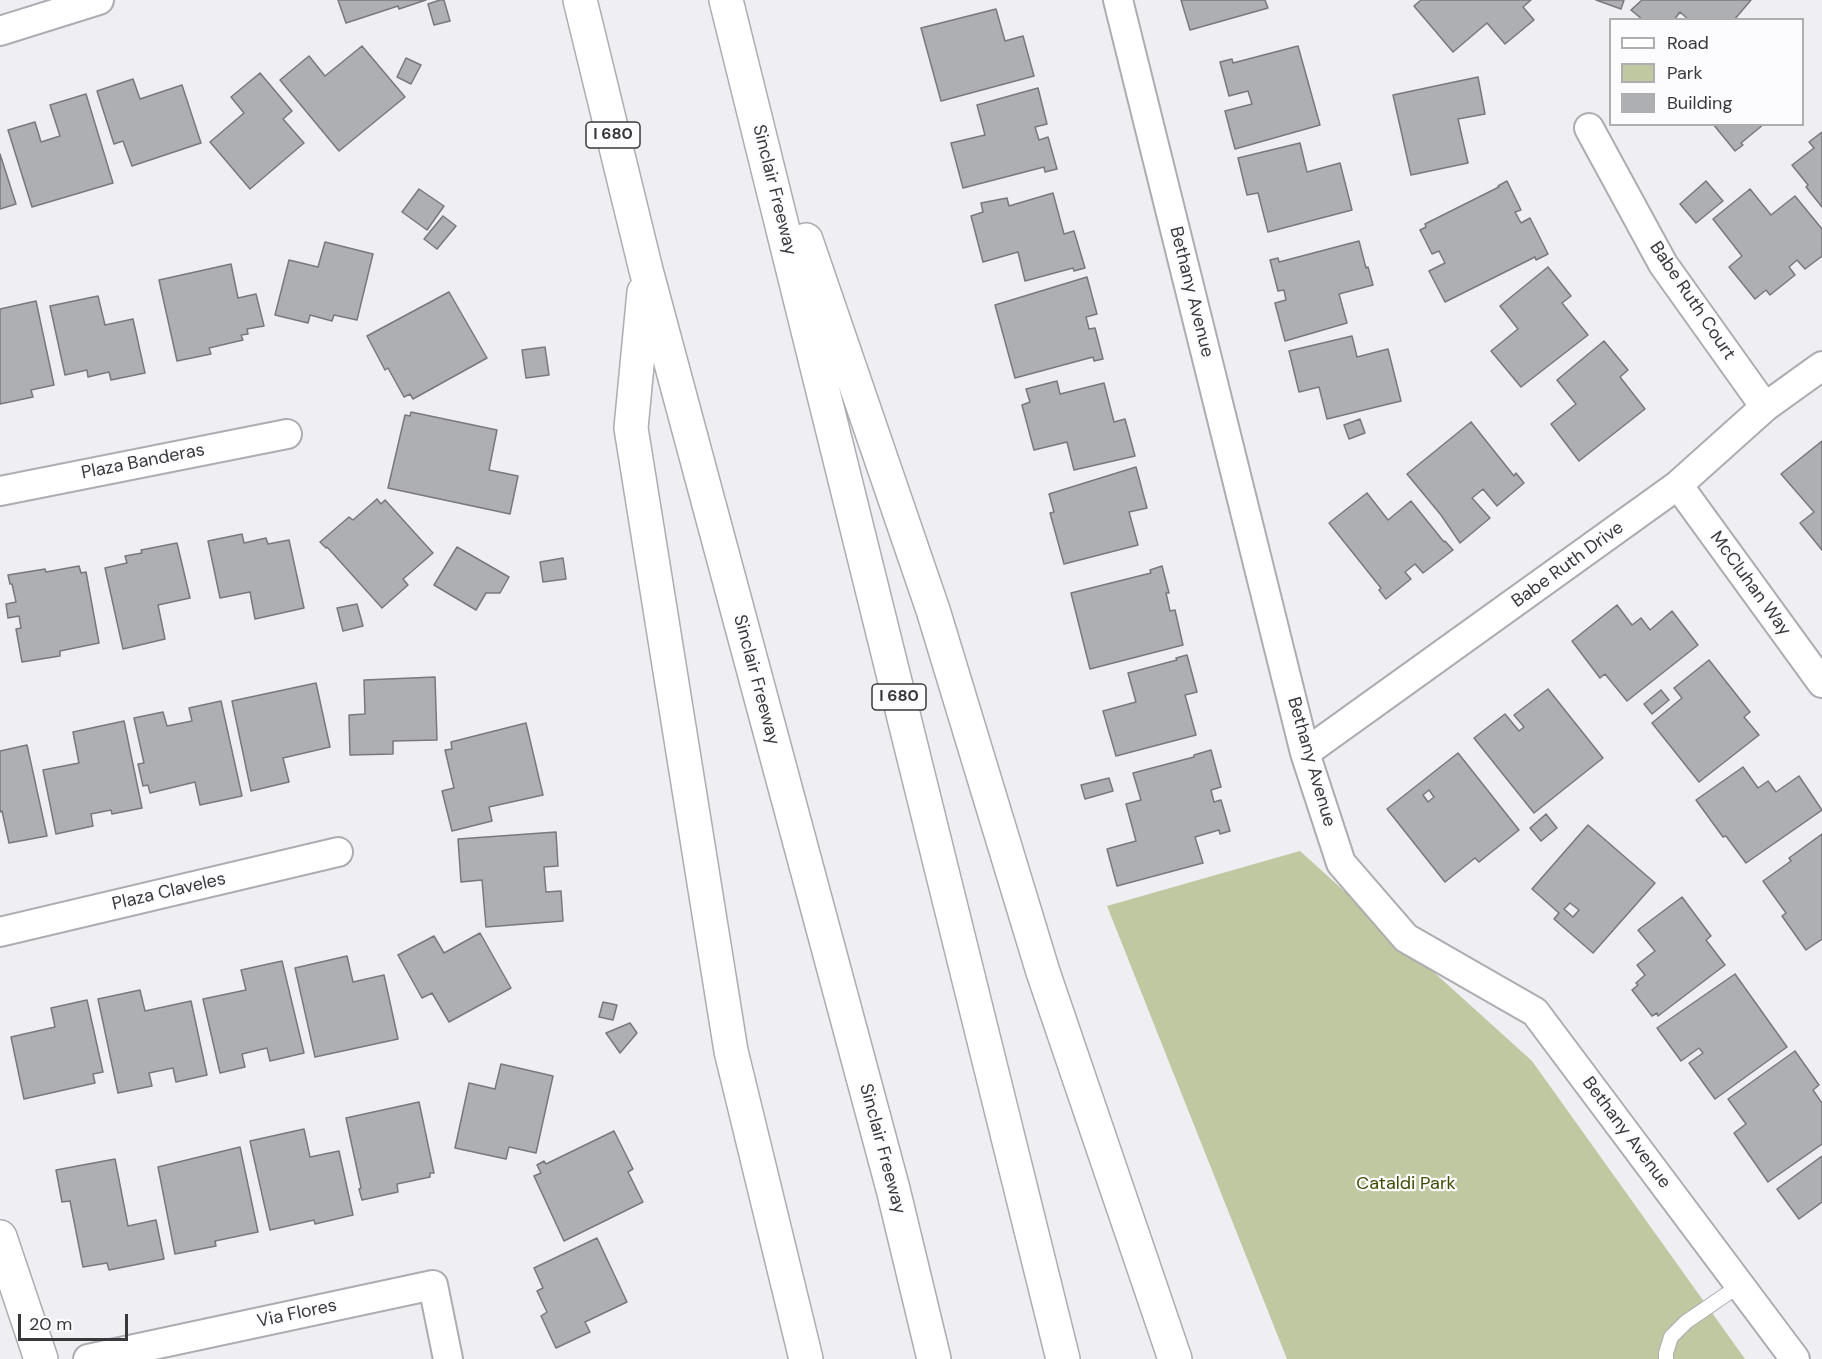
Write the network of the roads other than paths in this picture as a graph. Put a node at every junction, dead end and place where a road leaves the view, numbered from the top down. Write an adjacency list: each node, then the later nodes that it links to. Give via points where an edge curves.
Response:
1 (99, 0): 5 (street)
2 (580, 0): 8 (main road, Sinclair Freeway / I 680)
3 (726, 0): 6 (main road, Sinclair Freeway / I 680)
4 (1118, 0): 15 (street, Bethany Avenue)
5 (0, 31)
6 (735, 34): 25 (main road, Sinclair Freeway / I 680); 26 (main road, via 933,610 1043,972)
7 (1589, 128): 10 (street, Babe Ruth Court, via 1663,264)
8 (646, 270): 23 (main road, via 631,428 731,1051); 24 (main road, Sinclair Freeway / I 680, via 890,1177)
9 (1822, 366): 10 (street, Babe Ruth Drive)
10 (1765, 407): 12 (street, Babe Ruth Drive)
11 (287, 434): 13 (street, Plaza Banderas)
12 (1678, 485): 14 (street, McCluhan Way); 15 (street, Babe Ruth Drive)
13 (0, 491)
14 (1822, 683)
15 (1305, 753): 19 (street, Bethany Avenue, via 1341,863 1406,938 1535,1012)
16 (338, 852): 17 (street, Plaza Claveles)
17 (0, 932)
18 (0, 1237): 20 (main road)
19 (1740, 1285): 27 (lane, via 1686,1322 1671,1337); 28 (street, Bethany Avenue)
20 (41, 1359)
21 (88, 1359): 22 (street, Via Flores, via 433,1285)
22 (448, 1359)
23 (806, 1359)
24 (934, 1359)
25 (1063, 1359)
26 (1175, 1359)
27 (1666, 1359)
28 (1796, 1359)

